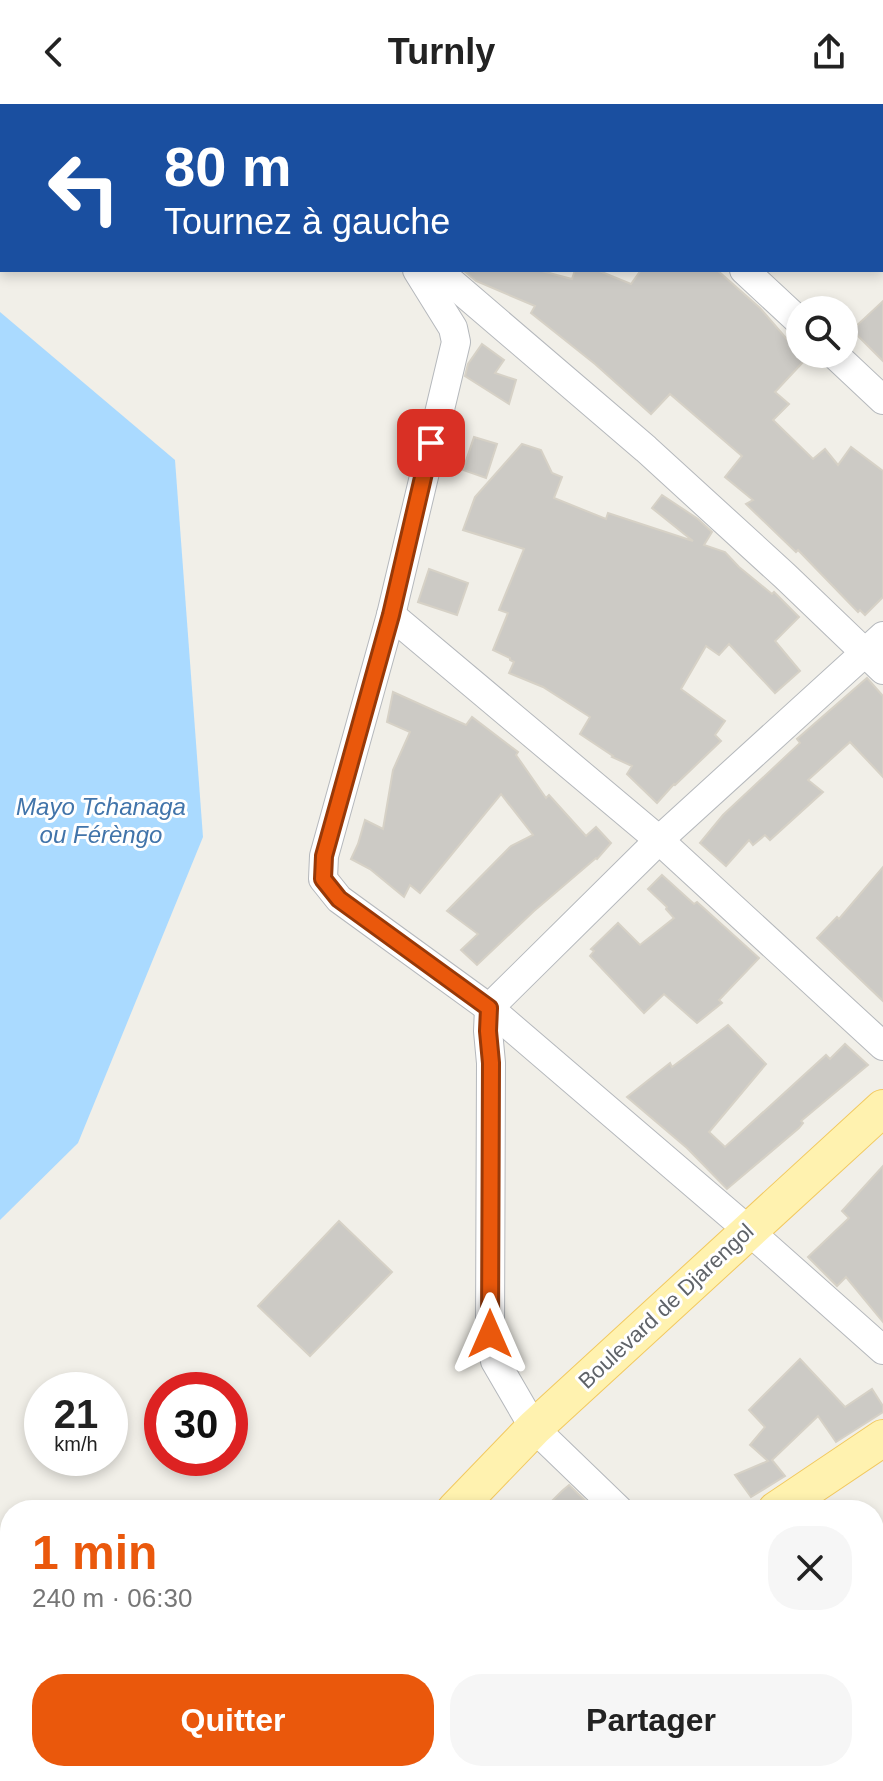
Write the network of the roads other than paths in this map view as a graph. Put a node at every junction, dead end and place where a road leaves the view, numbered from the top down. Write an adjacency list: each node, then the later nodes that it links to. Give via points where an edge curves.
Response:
1 (418, 272): 7 (street, via 453,328 456,342)
2 (439, 272): 8 (street)
3 (746, 272): 4 (street)
4 (786, 309)
5 (849, 368): 6 (street)
6 (883, 400)
7 (391, 615): 9 (street); 10 (street, via 324,856 323,879 339,899)
8 (877, 653): 9 (street)
9 (659, 840): 10 (street); 11 (street)
10 (489, 1008): 13 (street); 15 (street, via 490,1334 495,1361)
11 (883, 1046)
12 (883, 1108): 13 (main road, Boulevard de Djarengol)
13 (748, 1230): 14 (street); 15 (main road, Boulevard de Djarengol)
14 (883, 1350)
15 (534, 1428): 17 (main road, Boulevard de Djarengol); 18 (street)
16 (883, 1438): 19 (main road)
17 (465, 1500)
18 (609, 1500)
19 (791, 1500)

